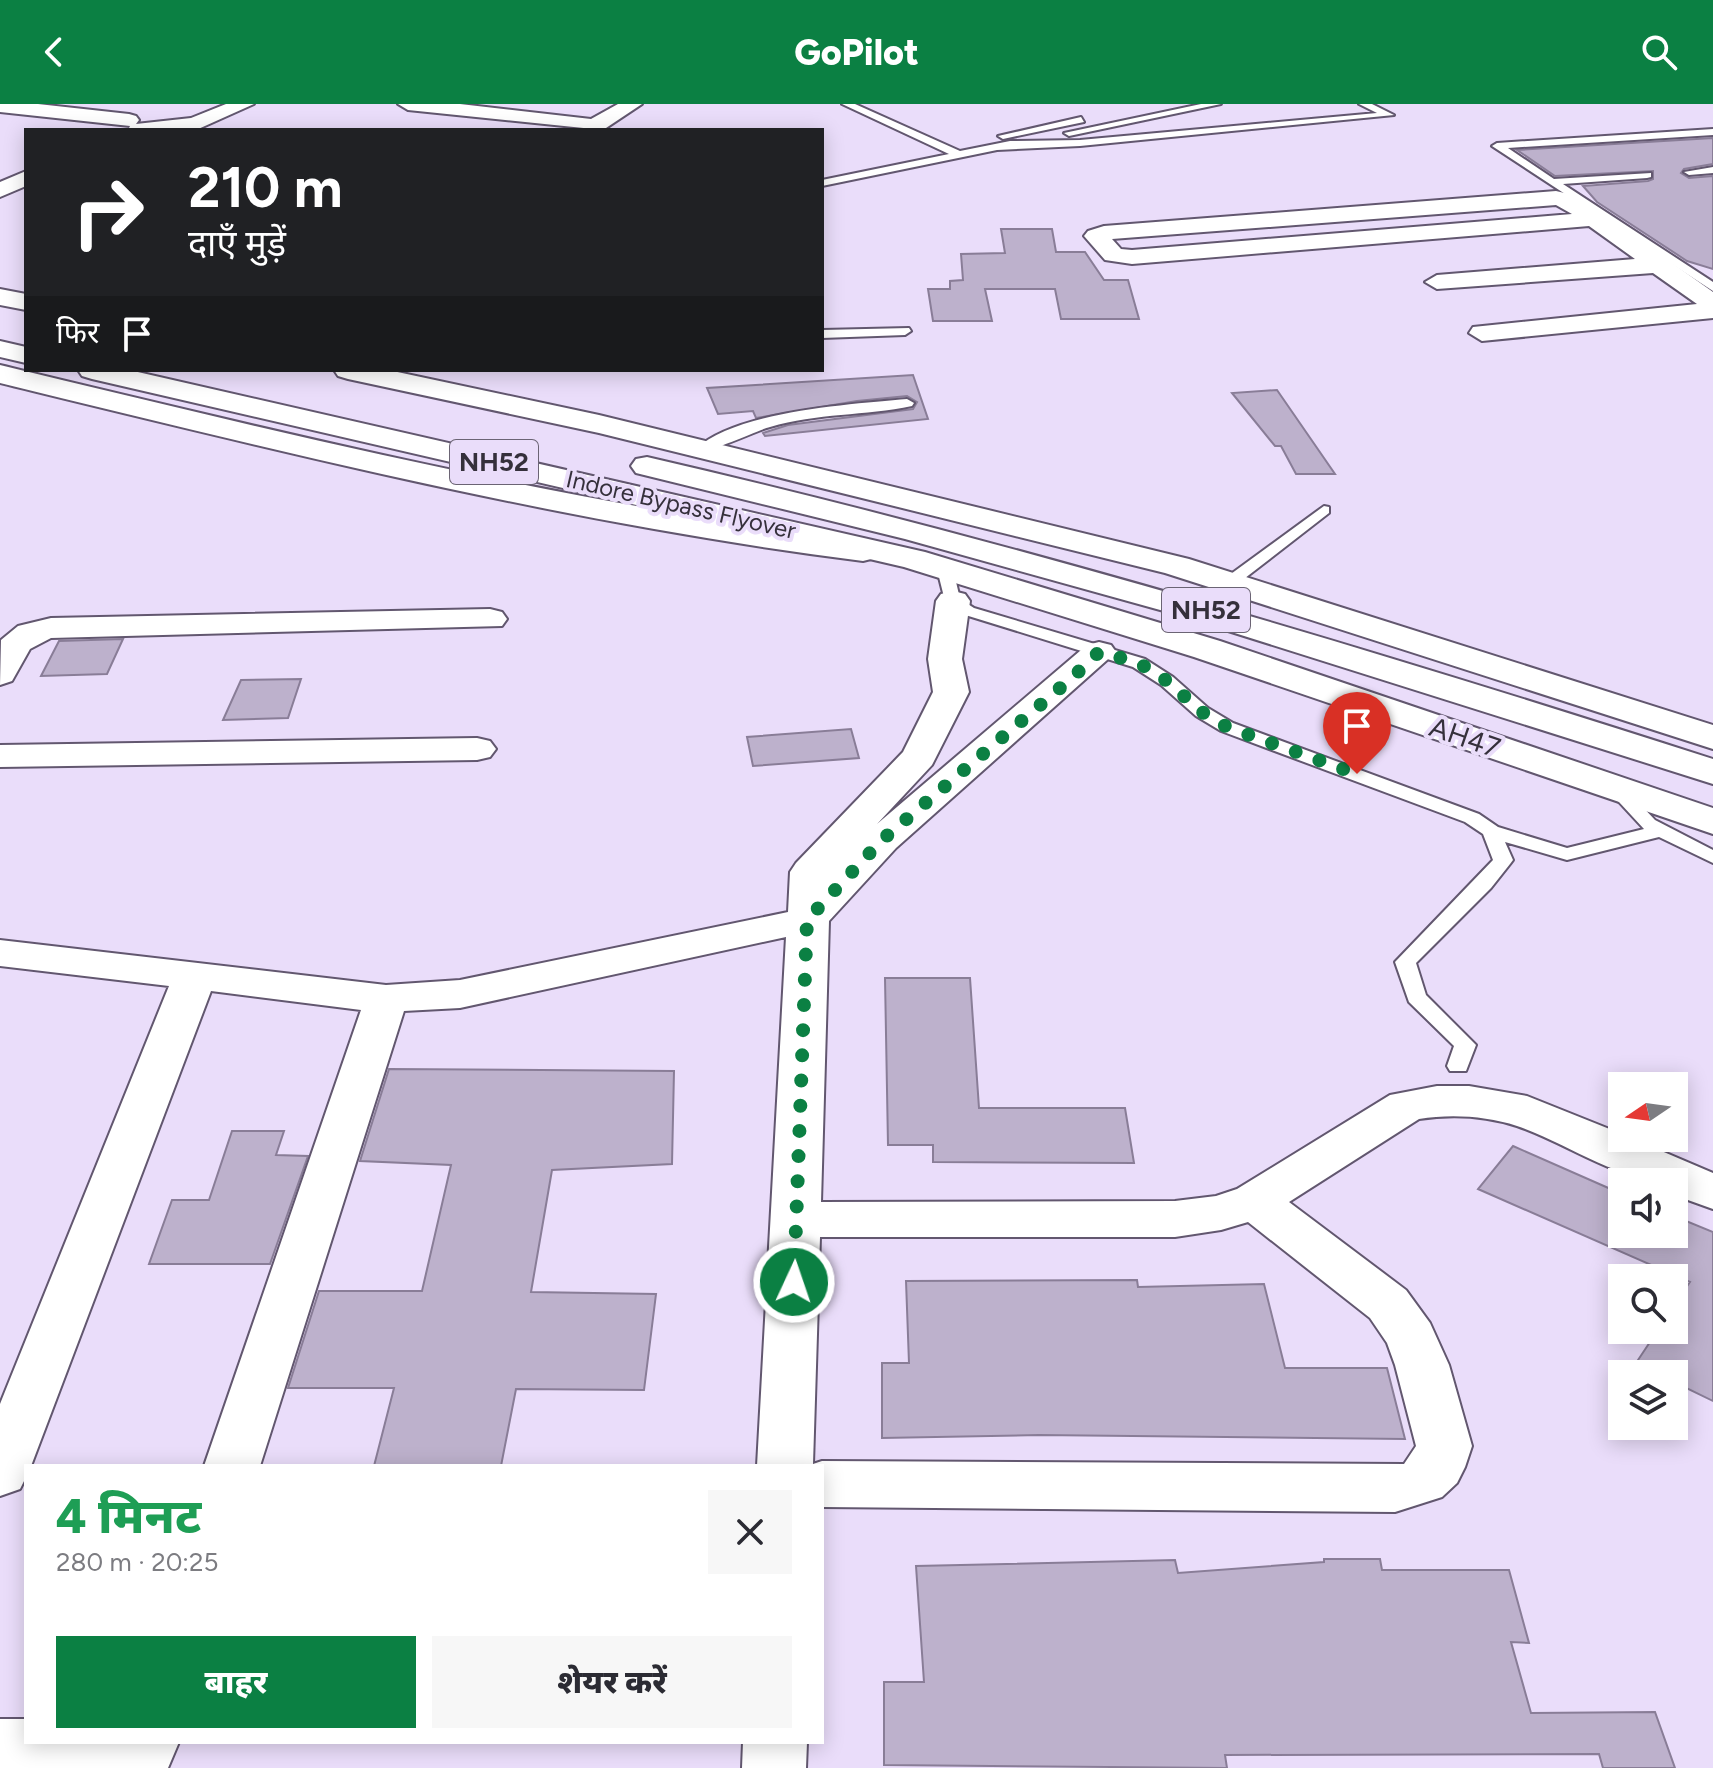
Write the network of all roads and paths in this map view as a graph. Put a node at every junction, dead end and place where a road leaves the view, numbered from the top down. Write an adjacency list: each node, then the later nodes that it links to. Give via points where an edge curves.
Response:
1 (244, 104): 11 (street)
2 (408, 104): 12 (street)
3 (632, 104): 12 (street)
4 (847, 104): 16 (lane)
5 (1163, 104): 14 (lane)
6 (1216, 104): 15 (lane)
7 (1364, 104): 15 (lane, via 1389,115)
8 (0, 106): 9 (street)
9 (138, 122): 10 (street)
10 (178, 128)
11 (187, 128)
12 (591, 128)
13 (1713, 132): 23 (lane, via 1497,146)
14 (1009, 135): 15 (lane); 16 (lane)
15 (1029, 143): 17 (lane)
16 (943, 149): 17 (lane); 19 (lane)
17 (958, 154): 24 (lane)
18 (1713, 170): 20 (lane)
19 (824, 172)
20 (1689, 172)
21 (1647, 175): 23 (lane)
22 (24, 179): 26 (street)
23 (1552, 182): 27 (lane)
24 (824, 183)
25 (1661, 186): 27 (lane)
26 (0, 190)
27 (1569, 193): 31 (lane)
28 (1594, 219): 28 (street, via 1132,257 1114,255 1096,236 1544,198 1569,201); 29 (street)
29 (1658, 265): 32 (street); 36 (street)
30 (1713, 270): 31 (lane)
31 (1690, 272): 33 (lane)
32 (1437, 282)
33 (1713, 287)
34 (0, 297): 35 (main road)
35 (24, 302)
36 (1713, 307): 39 (street)
37 (0, 323): 41 (main road)
38 (905, 331): 40 (lane)
39 (1482, 333)
40 (824, 334)
41 (14, 352)
42 (33, 372): 53 (main road, via 47,386 388,466 738,535)
43 (101, 372): 53 (main road, Indore Bypass Flyover / NH52)
44 (223, 372): 47 (main road, NH52)
45 (357, 372): 48 (main road)
46 (907, 403): 48 (lane, via 754,425)
47 (424, 416)
48 (703, 449): 50 (main road)
49 (617, 459): 52 (main road, Indore Bypass Flyover / NH52)
50 (776, 467): 52 (main road); 54 (main road)
51 (1324, 510): 54 (lane)
52 (922, 530): 59 (main road, AH47 / NH52, via 1158,595 1488,699)
53 (896, 555): 55 (main road, AH47 / NH52)
54 (1230, 582): 59 (main road, via 1518,674)
55 (949, 585): 57 (lane, via 995,621); 64 (main road, AH47 / NH52, via 1207,649); 69 (street, via 945,659 951,692 919,757 810,872)
56 (490, 619): 58 (street, via 51,628 17,640)
57 (1099, 652): 66 (lane, via 1139,663 1227,727 1472,818); 69 (street, via 882,840)
58 (0, 674)
59 (1550, 702): 60 (main road); 63 (main road, AH47 / NH52)
60 (1713, 737)
61 (477, 749): 62 (street)
62 (0, 756)
63 (1713, 772)
64 (1616, 789): 65 (main road, AH47 / NH52); 67 (lane)
65 (1713, 822)
66 (1491, 831): 67 (lane, via 1567,854); 73 (lane, via 1503,860 1405,962 1416,997 1465,1045)
67 (1660, 831): 68 (lane)
68 (1713, 857)
69 (807, 920): 72 (street, via 460,994); 76 (street)
70 (0, 953): 71 (street)
71 (195, 976): 72 (street); 79 (street)
72 (386, 999): 77 (street)
73 (1458, 1066)
74 (1713, 1192): 75 (street, via 1527,1112 1437,1101 1406,1106)
75 (1254, 1201): 76 (street, via 1221,1213 1175,1219); 80 (street, via 1388,1304 1411,1337 1444,1446 1437,1467 1422,1481 1395,1489)
76 (797, 1220): 78 (street)
77 (233, 1464)
78 (785, 1464)
79 (0, 1473)
80 (824, 1484)
81 (146, 1744): 83 (street, via 145,1749)
82 (775, 1744): 84 (street)
83 (0, 1748)
84 (774, 1768)

